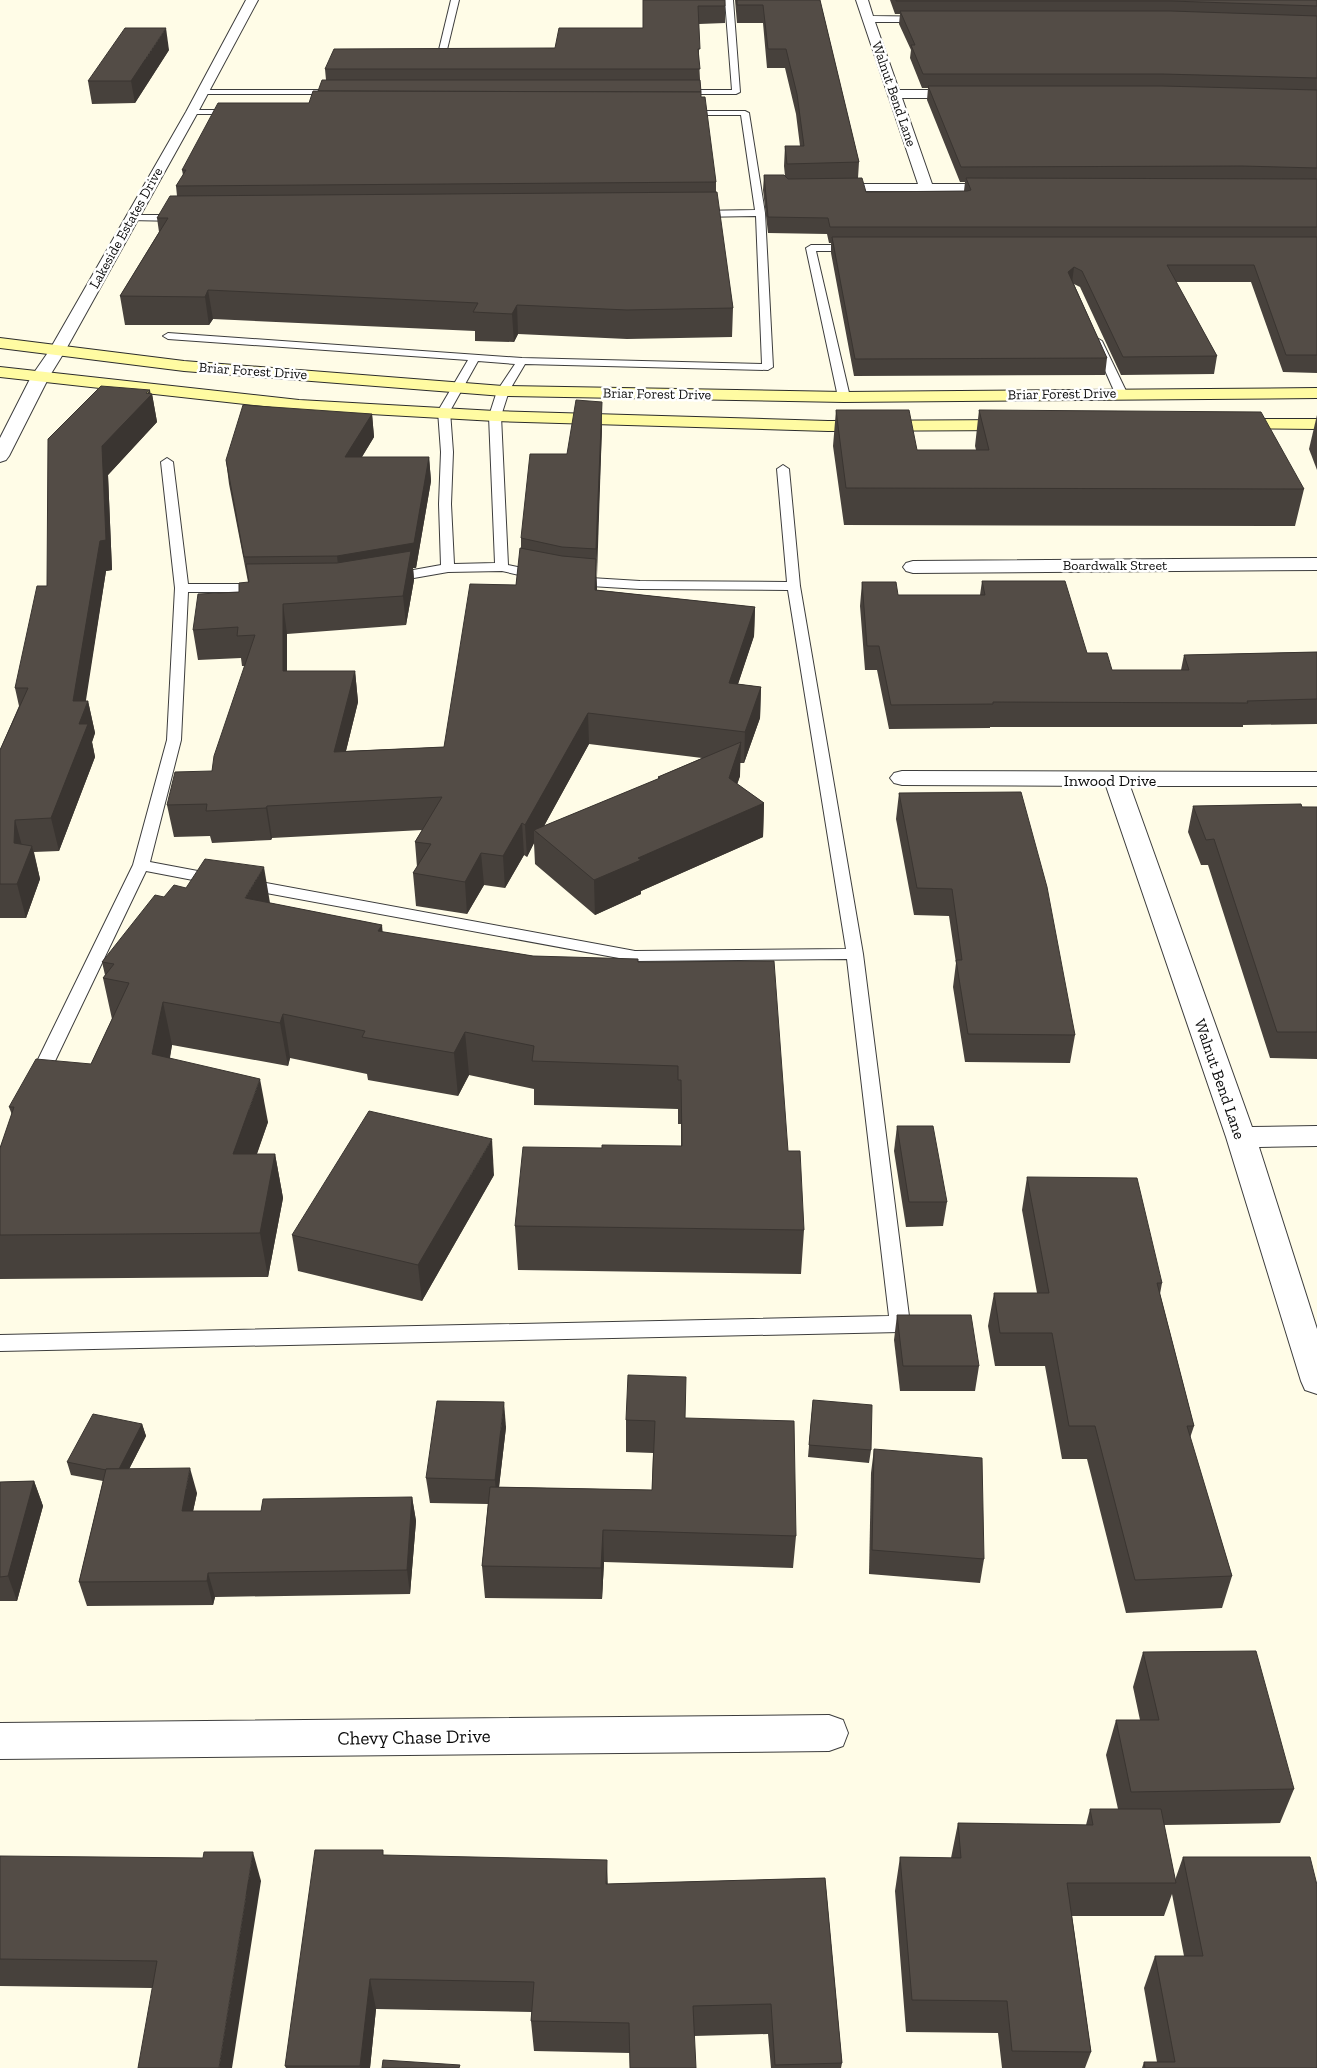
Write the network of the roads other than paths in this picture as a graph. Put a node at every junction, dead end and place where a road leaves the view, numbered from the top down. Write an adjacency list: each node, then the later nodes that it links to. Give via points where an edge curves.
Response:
1 (252, 0): 8 (street, Lakeside Estates Drive)
2 (455, 0): 7 (lane)
3 (729, 0): 10 (lane, via 736,92)
4 (862, 0): 5 (street, Walnut Bend Lane)
5 (869, 19): 6 (street); 11 (street, Walnut Bend Lane)
6 (946, 19)
7 (441, 58)
8 (202, 92): 9 (lane); 13 (street, Lakeside Estates Drive)
9 (348, 92)
10 (669, 92)
11 (895, 94): 12 (street); 17 (street, Walnut Bend Lane)
12 (983, 94)
13 (192, 112): 14 (lane); 21 (street, Lakeside Estates Drive)
14 (246, 112)
15 (678, 113): 19 (lane, via 745,113)
16 (811, 188): 17 (street)
17 (926, 188): 18 (street)
18 (1014, 188)
19 (760, 213): 20 (lane); 29 (lane, via 768,367)
20 (690, 214)
21 (131, 218): 22 (lane); 27 (street, Lakeside Estates Drive)
22 (192, 218)
23 (869, 248): 36 (lane, via 811,248)
24 (1093, 332): 35 (lane)
25 (168, 336): 28 (lane)
26 (0, 343): 27 (main road, Briar Forest Drive)
27 (57, 351): 31 (street, Lakeside Estates Drive); 32 (main road, Briar Forest Drive, via 184,366)
28 (475, 357): 29 (lane); 32 (lane)
29 (522, 361): 33 (lane)
30 (0, 372): 31 (main road, Briar Forest Drive)
31 (40, 377): 37 (main road, Briar Forest Drive, via 299,405); 42 (street, Lakeside Estates Drive)
32 (456, 387): 33 (main road, Briar Forest Drive); 37 (lane)
33 (503, 391): 36 (main road, Briar Forest Drive); 38 (lane)
34 (1317, 393): 35 (main road, Briar Forest Drive)
35 (1121, 394): 36 (main road, Briar Forest Drive)
36 (844, 397)
37 (444, 412): 38 (main road, Briar Forest Drive); 48 (lane)
38 (495, 416): 41 (main road, Briar Forest Drive, via 818,426); 46 (lane)
39 (1213, 424): 40 (main road)
40 (1317, 424)
41 (1036, 425)
42 (0, 456)
43 (167, 462): 51 (lane)
44 (783, 469): 50 (lane)
45 (1317, 564): 47 (street, Boardwalk Street)
46 (502, 567): 48 (lane); 50 (lane, via 558,579 640,585)
47 (913, 567)
48 (448, 568): 49 (lane)
49 (376, 581)
50 (794, 586): 57 (lane)
51 (182, 588): 52 (lane); 56 (lane, via 174,740)
52 (270, 588)
53 (902, 778): 55 (street, Inwood Drive)
54 (1317, 779): 55 (street, Inwood Drive)
55 (1116, 780): 60 (street, Walnut Bend Lane)
56 (141, 865): 57 (lane, via 635,956); 58 (lane)
57 (855, 954): 61 (lane, via 900,1324)
58 (30, 1093)
59 (1317, 1136): 60 (street)
60 (1241, 1137): 62 (street, Walnut Bend Lane)
61 (0, 1343)
62 (1317, 1381)
63 (828, 1733): 64 (street, Chevy Chase Drive)
64 (0, 1740)

